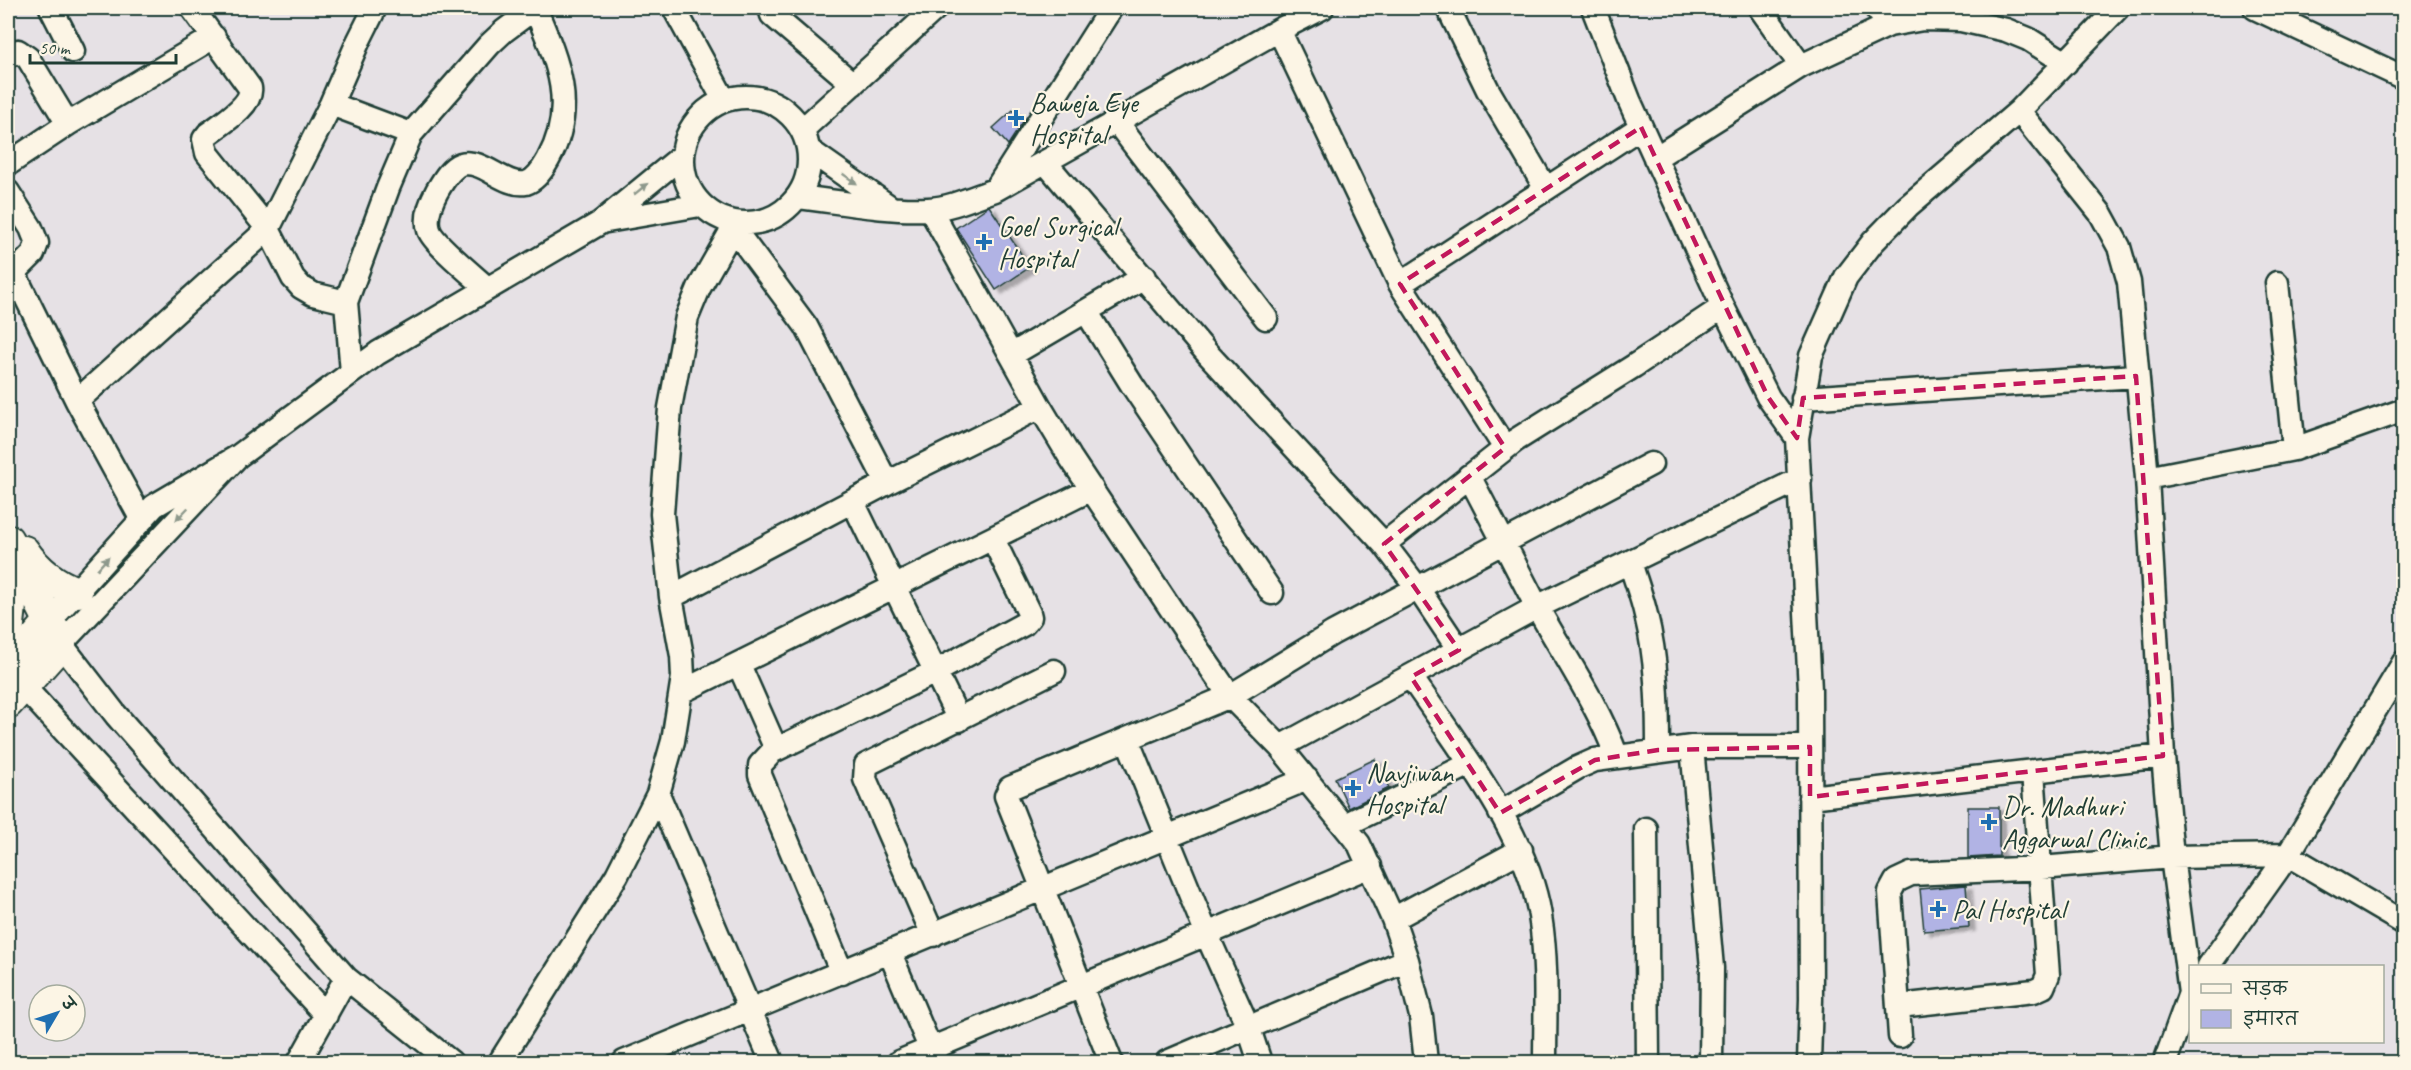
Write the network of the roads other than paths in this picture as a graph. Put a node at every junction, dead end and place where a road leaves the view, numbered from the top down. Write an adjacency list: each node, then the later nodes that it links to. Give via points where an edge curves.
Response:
1 (192, 8): 18 (street)
2 (375, 8): 26 (street)
3 (535, 8): 31 (street, via 489,45); 51 (street, via 561,78 564,104 555,147 542,172 528,183 517,183 469,163 454,168 433,199 427,218 432,237)
4 (674, 8): 25 (street)
5 (770, 8): 24 (street, via 772,15)
6 (936, 8): 24 (street)
7 (1111, 8): 38 (street)
8 (1323, 8): 17 (street)
9 (1448, 8): 37 (street, via 1488,90)
10 (1594, 8): 30 (street)
11 (1760, 8): 22 (street)
12 (2118, 8): 21 (street)
13 (2255, 8): 23 (street)
14 (58, 10): 19 (street)
15 (1957, 14): 16 (street, via 1923,20); 21 (street, via 2028,39)
16 (1882, 16): 22 (street)
17 (1279, 30): 28 (street); 50 (street)
18 (214, 37): 29 (street); 46 (street, via 251,93 246,103 208,134 204,145)
19 (73, 51)
20 (8, 56): 29 (street, via 18,51 28,58)
21 (2066, 63): 27 (street)
22 (1801, 66): 34 (street)
23 (2403, 78)
24 (853, 84): 32 (street)
25 (724, 100): 32 (street, via 741,96 766,99 788,112); 33 (street, via 696,120)
26 (331, 104): 31 (street); 46 (street)
27 (2019, 111): 58 (street, via 2101,214 2119,247 2129,282); 59 (street, via 1908,206 1846,277 1811,356)
28 (1116, 121): 35 (street); 55 (street)
29 (68, 124): 36 (street)
30 (1641, 127): 34 (street); 37 (street)
31 (411, 134): 52 (street)
32 (806, 140): 40 (street, via 808,176); 42 (street, one-way to 42)
33 (682, 156): 41 (street, via 688,188); 44 (street, one-way to 33)
34 (1655, 158): 53 (street)
35 (1046, 162): 38 (street); 48 (street)
36 (8, 164)
37 (1546, 189): 50 (street)
38 (995, 190): 43 (street)
39 (8, 192): 47 (street, via 37,243 33,254)
40 (798, 197): 42 (street); 45 (street, via 767,221)
41 (700, 205): 44 (street); 45 (street)
42 (891, 207): 43 (street)
43 (930, 209): 56 (street)
44 (600, 223): 51 (street)
45 (735, 226): 71 (street, via 806,326); 84 (street, via 699,288 681,342 670,408 662,514)
46 (268, 229): 52 (street, via 301,287); 60 (street)
47 (11, 275): 60 (street)
48 (1144, 277): 54 (street); 78 (street, via 1207,353)
49 (2277, 283): 65 (street)
50 (1400, 285): 64 (street)
51 (487, 288): 57 (street)
52 (346, 302): 57 (street)
53 (1723, 307): 63 (street, via 1768,397); 64 (street)
54 (1086, 311): 56 (street); 83 (street)
55 (1266, 318)
56 (1011, 355): 61 (street)
57 (352, 372): 66 (street)
58 (2136, 376): 59 (street); 69 (street)
59 (1803, 398): 63 (street)
60 (77, 401): 74 (street)
61 (1040, 407): 71 (street); 72 (street)
62 (2403, 410): 65 (street)
63 (1797, 438): 70 (street)
64 (1505, 447): 68 (street)
65 (2294, 448): 69 (street)
66 (237, 457): 74 (street, via 154,506); 86 (street, one-way to 86)
67 (1651, 464): 77 (street)
68 (1469, 476): 77 (street); 78 (street)
69 (2147, 478): 105 (street)
70 (1800, 479): 79 (street); 101 (street)
71 (887, 483): 73 (street)
72 (1092, 489): 75 (street); 96 (street)
73 (853, 502): 80 (street); 84 (street)
74 (142, 520): 82 (street, one-way to 74)
75 (993, 538): 80 (street); 92 (street, via 1030,617 1024,624)
76 (9, 540): 82 (main road, via 49,579); 86 (main road); 87 (main road, via 13,587)
77 (1505, 543): 81 (street); 85 (street)
78 (1384, 544): 81 (street)
79 (1630, 562): 85 (street); 103 (street, via 1653,650)
80 (896, 587): 90 (street); 92 (street)
81 (1419, 590): 88 (street); 96 (street, via 1333,633)
82 (77, 592): 86 (street)
83 (1272, 593)
84 (671, 597): 95 (street, via 682,656)
85 (1538, 607): 88 (street); 104 (street, via 1590,695)
86 (55, 633): 94 (main road); 129 (street, via 116,715)
87 (8, 634)
88 (1459, 650): 93 (street)
89 (2403, 662): 116 (street)
90 (739, 665): 95 (street); 102 (street)
91 (1054, 671): 97 (street)
92 (935, 672): 97 (street); 102 (street)
93 (1411, 677): 99 (street); 106 (street)
94 (13, 686): 135 (street)
95 (681, 692): 109 (street)
96 (1230, 696): 98 (street); 99 (street)
97 (959, 720): 123 (street, via 871,761 864,771)
98 (1127, 739): 114 (street); 120 (street, via 1021,782 1008,791 1006,796)
99 (1280, 747): 108 (street)
100 (1692, 747): 101 (street); 103 (street); 152 (street, via 1712,968)
101 (1810, 747): 110 (street)
102 (776, 749): 128 (street, via 763,759 760,775)
103 (1658, 750): 104 (street)
104 (1617, 756): 111 (street, via 1577,768)
105 (2163, 756): 107 (street); 117 (street)
106 (1470, 764): 111 (street); 112 (street)
107 (2033, 772): 110 (street); 119 (street)
108 (1307, 779): 112 (street); 114 (street)
109 (658, 794): 134 (street); 142 (street, via 617,876)
110 (1810, 797): 153 (street)
111 (1500, 813): 115 (street)
112 (1345, 825): 118 (street)
113 (1646, 829): 151 (street)
114 (1167, 837): 120 (street); 124 (street)
115 (1521, 850): 121 (street); 150 (street, via 1540,916)
116 (2288, 855): 117 (street); 122 (street); 127 (street)
117 (2172, 857): 119 (street); 131 (street)
118 (1370, 866): 121 (street); 124 (street)
119 (2041, 868): 133 (street, via 2048,975 2043,987); 133 (street, via 1911,874 1896,881 1890,892)
120 (1042, 889): 123 (street); 130 (street)
121 (1393, 919): 126 (street)
122 (2403, 923)
123 (933, 935): 125 (street)
124 (1207, 935): 130 (street); 136 (street)
125 (890, 953): 128 (street); 138 (street)
126 (1407, 960): 136 (street); 149 (street, via 1421,1016)
127 (2210, 965)
128 (842, 973): 134 (street)
129 (346, 978): 135 (street); 141 (street)
130 (1082, 985): 138 (street); 146 (street)
131 (2189, 985)
132 (2189, 996): 139 (street)
133 (1899, 1006): 137 (street)
134 (751, 1011): 143 (street); 144 (street)
135 (326, 1015): 140 (street)
136 (1249, 1029): 147 (street); 148 (street)
137 (1900, 1036)
138 (933, 1056): 145 (street)
139 (2169, 1061)
140 (299, 1062)
141 (451, 1062)
142 (500, 1062)
143 (624, 1062)
144 (772, 1062)
145 (900, 1062)
146 (1111, 1062)
147 (1167, 1062)
148 (1260, 1062)
149 (1426, 1062)
150 (1545, 1062)
151 (1648, 1062)
152 (1711, 1062)
153 (1809, 1062)

